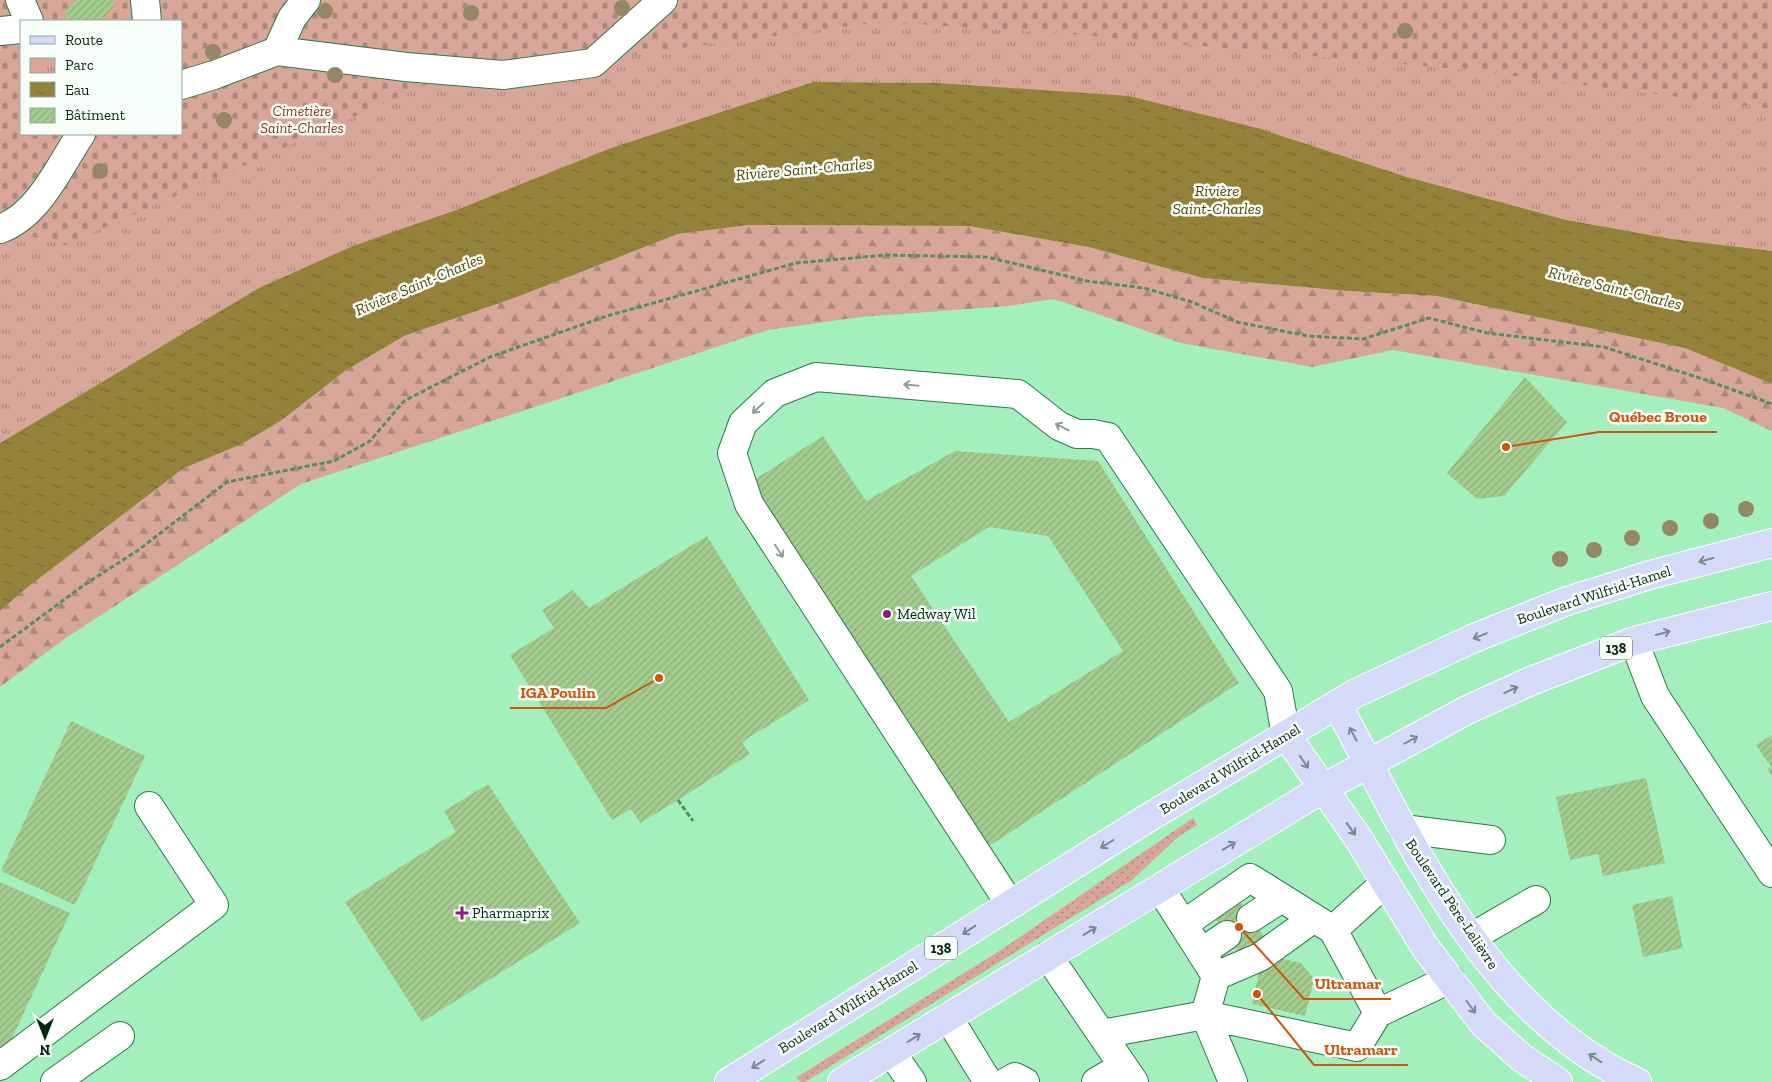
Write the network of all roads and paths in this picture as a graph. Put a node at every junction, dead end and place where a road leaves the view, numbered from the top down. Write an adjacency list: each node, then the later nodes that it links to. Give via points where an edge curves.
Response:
1 (20, 0): 5 (street)
2 (145, 0): 6 (street)
3 (306, 0): 9 (street, via 292,18)
4 (663, 0): 9 (street, via 593,63 503,75)
5 (29, 20)
6 (147, 20)
7 (20, 30): 8 (street)
8 (0, 31)
9 (277, 50): 10 (street, via 214,76)
10 (182, 85)
11 (80, 135): 12 (street, via 35,205 11,225)
12 (0, 229)
13 (1772, 544): 16 (main road, Boulevard Wilfrid-Hamel / 138, one-way to 16, via 1650,575 1567,601 1472,638)
14 (1772, 606): 15 (main road, 138, one-way to 14)
15 (1634, 641): 18 (main road, 138, one-way to 15, via 1467,710); 25 (street, via 1655,696)
16 (1337, 704): 17 (main road, Boulevard Wilfrid-Hamel / 138); 18 (main road, Boulevard Père-Lelièvre, one-way to 16)
17 (1286, 735): 19 (main road, one-way to 19); 30 (main road, Boulevard Wilfrid-Hamel / 138, one-way to 30); 30 (street, one-way to 30, via 1278,691 1108,437 1077,434 1059,426 1018,394 816,376 774,393 742,423 732,453 749,504)
18 (1368, 763): 19 (main road, 138); 23 (main road, Boulevard Père-Lelièvre)
19 (1322, 789): 26 (main road, one-way to 26, via 1358,838); 27 (main road, 138, one-way to 19)
20 (678, 800): 22 (path)
21 (149, 806): 46 (street, via 214,905)
22 (693, 821)
23 (1403, 829): 24 (street); 35 (main road, Boulevard Père-Lelièvre)
24 (1491, 840)
25 (1772, 874)
26 (1385, 883): 33 (street); 39 (main road)
27 (1160, 888): 32 (street); 37 (main road, 138, one-way to 27)
28 (1282, 898): 31 (street); 32 (street, via 1250,878); 33 (street)
29 (1536, 900): 35 (street)
30 (1010, 904): 48 (main road, Boulevard Wilfrid-Hamel / 138, one-way to 48)
31 (1251, 918)
32 (1184, 924): 36 (street)
33 (1324, 924): 38 (street); 40 (street)
34 (1227, 935): 36 (street)
35 (1472, 937): 58 (main road, Boulevard Père-Lelièvre, one-way to 35, via 1591,1056 1535,1013 1491,965)
36 (1202, 952): 38 (street)
37 (1048, 956): 42 (main road, 138); 43 (street)
38 (1216, 976): 41 (street)
39 (1450, 979): 40 (street); 57 (main road, one-way to 57, via 1483,1022 1522,1058)
40 (1378, 1013): 41 (street, via 1356,1047)
41 (1205, 1016): 43 (street); 56 (street)
42 (948, 1017): 45 (main road, 138, one-way to 42); 52 (street)
43 (1102, 1034): 47 (street)
44 (120, 1036): 49 (street)
45 (891, 1052): 50 (main road, 138); 51 (street)
46 (0, 1066)
47 (1128, 1074): 55 (street)
48 (733, 1081)
49 (55, 1082)
50 (842, 1082)
51 (912, 1082)
52 (988, 1082)
53 (1006, 1082): 54 (street, via 1015,1077)
54 (1025, 1082)
55 (1096, 1082)
56 (1233, 1082)
57 (1558, 1082)
58 (1637, 1082)

